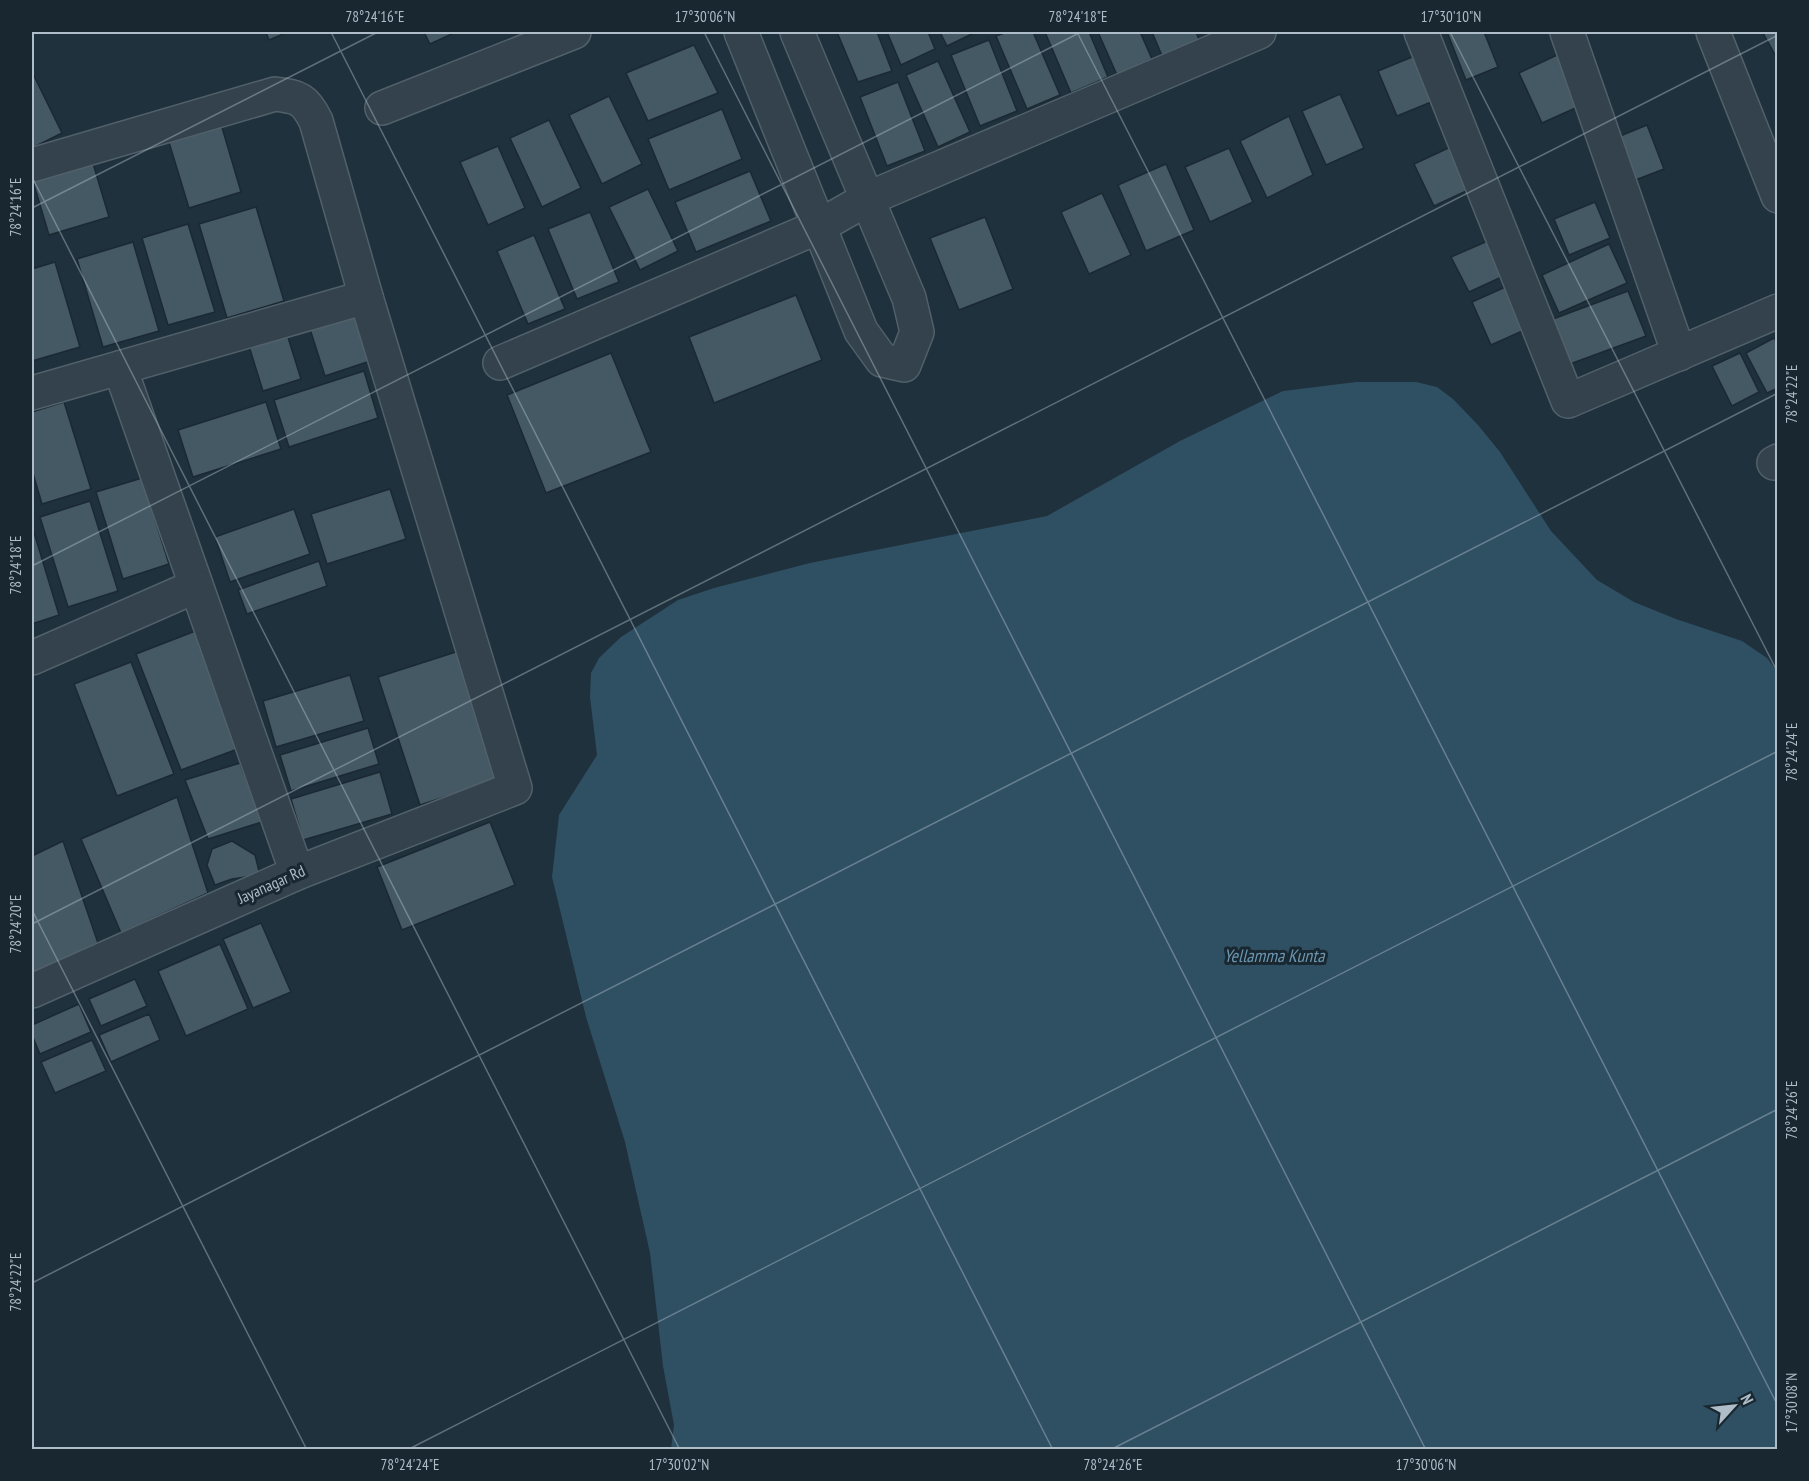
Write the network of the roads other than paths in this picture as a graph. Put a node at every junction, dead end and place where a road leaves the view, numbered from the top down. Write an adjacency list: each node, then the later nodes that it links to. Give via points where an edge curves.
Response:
1 (574, 32): 8 (street)
2 (741, 32): 12 (street)
3 (797, 32): 11 (street)
4 (1258, 32): 11 (street)
5 (1421, 32): 15 (street, via 1568,401)
6 (1566, 32): 15 (street)
7 (1713, 32): 10 (street)
8 (382, 108)
9 (32, 165): 13 (street, via 237,104 275,94 293,96 308,105 316,121)
10 (1778, 196)
11 (867, 199): 12 (street); 12 (street, via 909,298 917,332 904,365 882,360 861,331)
12 (818, 227): 16 (street)
13 (366, 297): 17 (street); 21 (street, Jayanagar Rd, via 515,788)
14 (1778, 311): 15 (street)
15 (1679, 354)
16 (500, 363)
17 (120, 368): 18 (street); 19 (street)
18 (32, 393)
19 (196, 586): 20 (street); 21 (street)
20 (32, 658)
21 (297, 873): 22 (street, Jayanagar Rd)
22 (32, 991)

